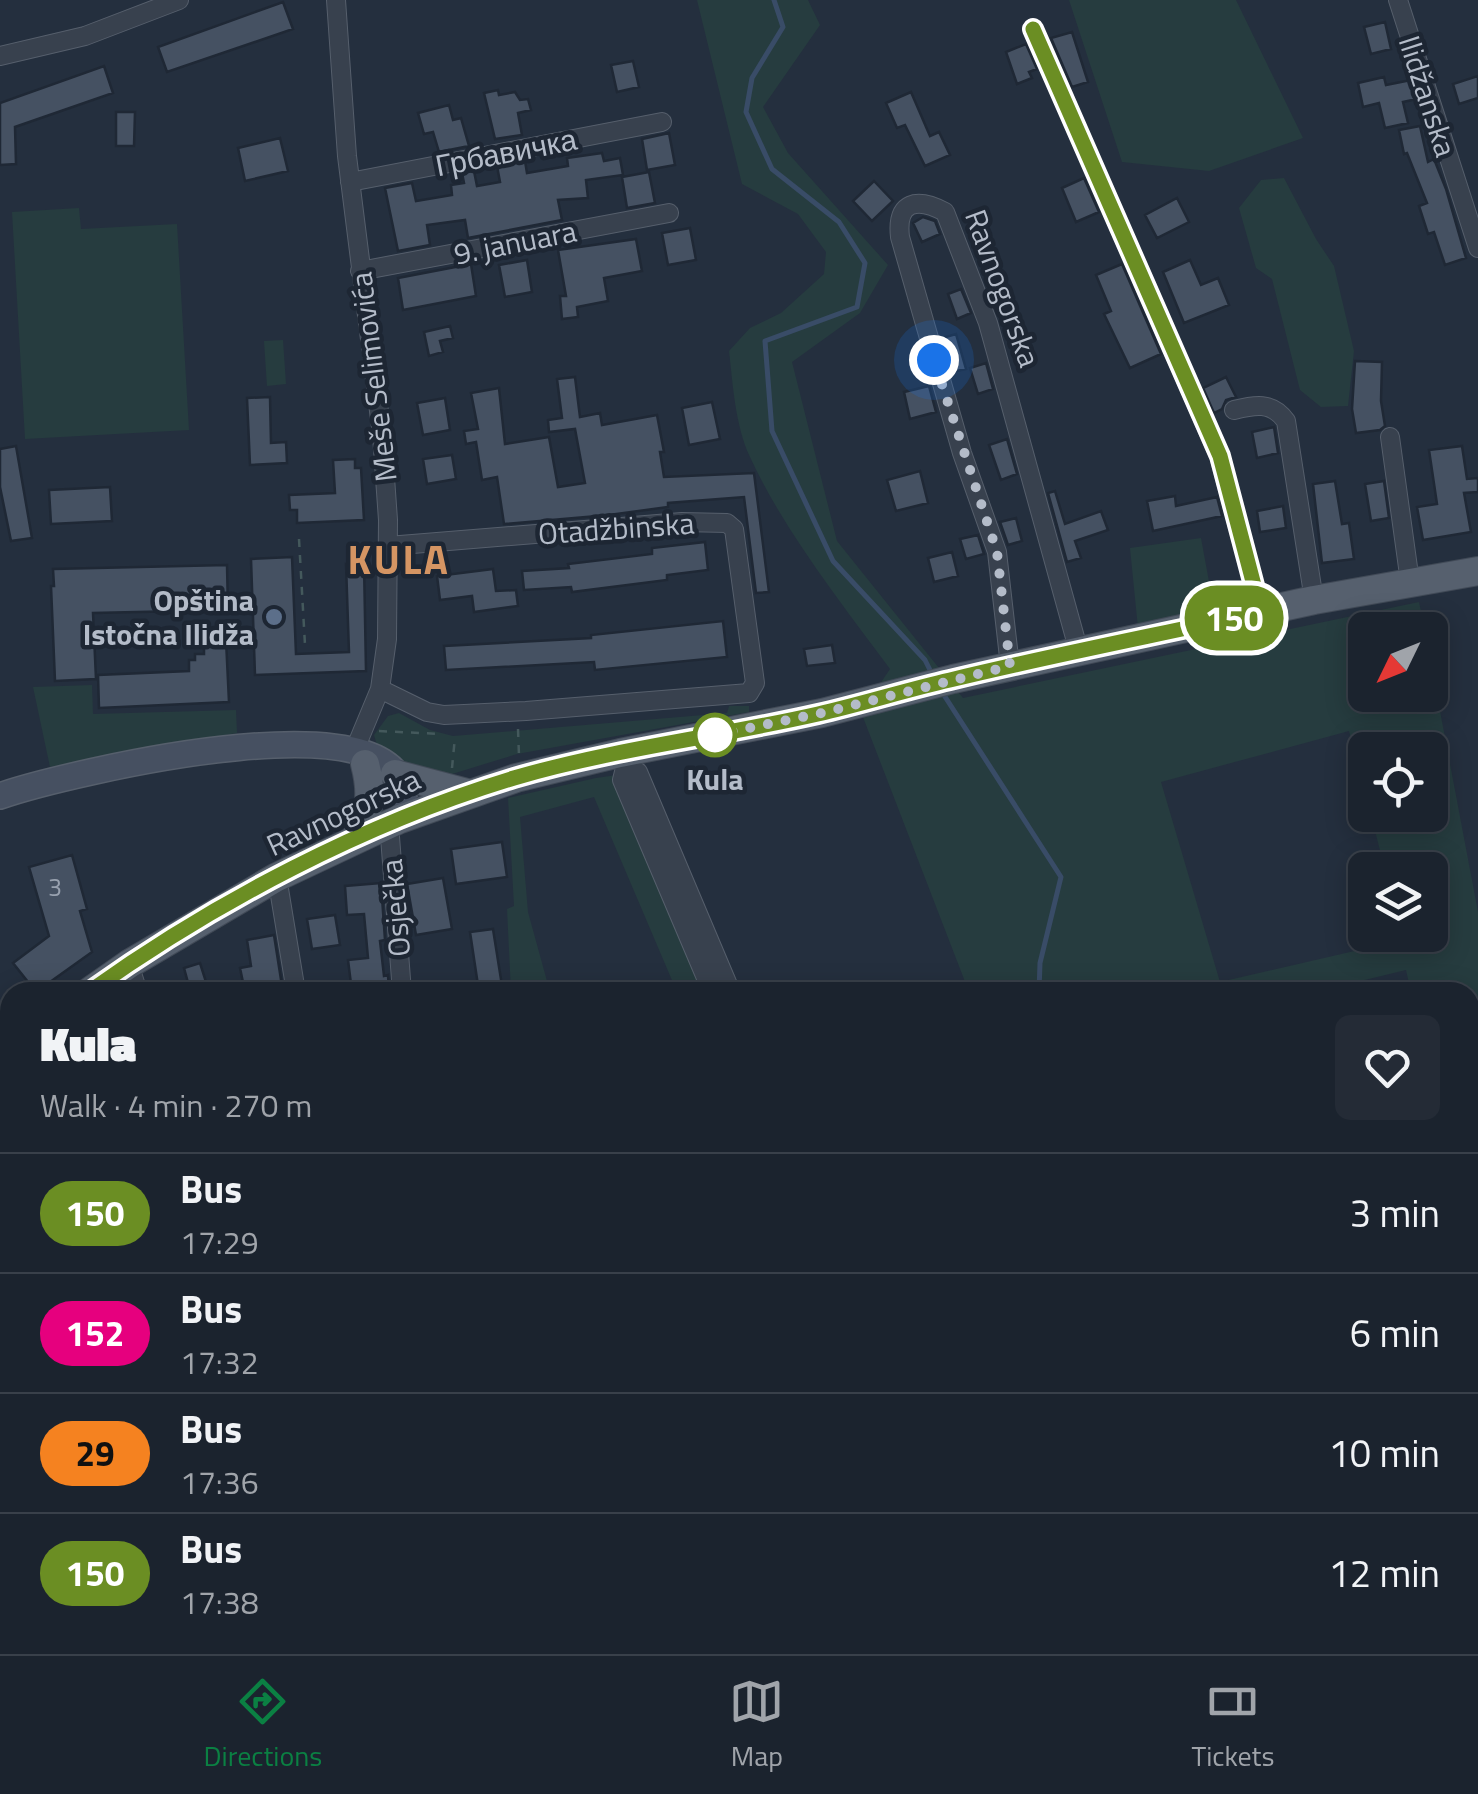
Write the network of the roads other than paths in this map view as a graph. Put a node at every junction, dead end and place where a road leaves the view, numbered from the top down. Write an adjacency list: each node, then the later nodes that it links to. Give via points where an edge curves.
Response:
1 (180, 0): 5 (street, via 85,36)
2 (336, 0): 7 (street, Meše Selimovića)
3 (1398, 0): 9 (street, Ilidžanska)
4 (1033, 29): 17 (street, via 1220,456)
5 (0, 56)
6 (662, 122): 7 (street, Грбавичка)
7 (350, 182): 10 (street, Meše Selimovića)
8 (670, 213): 10 (street, 9. januara)
9 (1478, 248)
10 (360, 271): 13 (street, Meše Selimovića, via 384,453)
11 (1234, 410): 16 (street, via 1258,404 1286,421)
12 (1390, 437): 15 (street)
13 (388, 546): 20 (street, Meše Selimovića, via 388,639); 20 (street, Otadžbinska, via 727,522 734,529 755,683 749,693 444,714)
14 (1478, 571): 15 (main road, Ravnogorska)
15 (1410, 582): 16 (main road, Ravnogorska)
16 (1314, 600): 17 (main road, Ravnogorska)
17 (1261, 612): 18 (main road, Ravnogorska)
18 (1079, 652): 19 (main road, Ravnogorska); 19 (street, Ravnogorska, via 988,323 945,212 914,204 898,221 900,237 956,436 997,552)
19 (1010, 666): 22 (main road, Ravnogorska)
20 (380, 689): 21 (street, Meše Selimovića)
21 (368, 741): 23 (main road); 25 (main road, via 222,749 110,767); 26 (main road); 27 (main road, via 370,806)
22 (622, 760): 24 (main road, Ravnogorska); 34 (street, via 622,780); 35 (street, via 638,772)
23 (395, 774): 24 (main road); 26 (main road, via 405,795)
24 (459, 786): 26 (main road, Ravnogorska)
25 (0, 796)
26 (394, 822): 27 (main road, Ravnogorska); 33 (street, Osječka)
27 (355, 840): 28 (main road, Ravnogorska)
28 (277, 877): 29 (main road, Ravnogorska); 32 (street)
29 (128, 964): 30 (main road, Ravnogorska); 31 (street)
30 (103, 982)
31 (134, 982)
32 (294, 982)
33 (402, 982)
34 (708, 982)
35 (727, 982)

